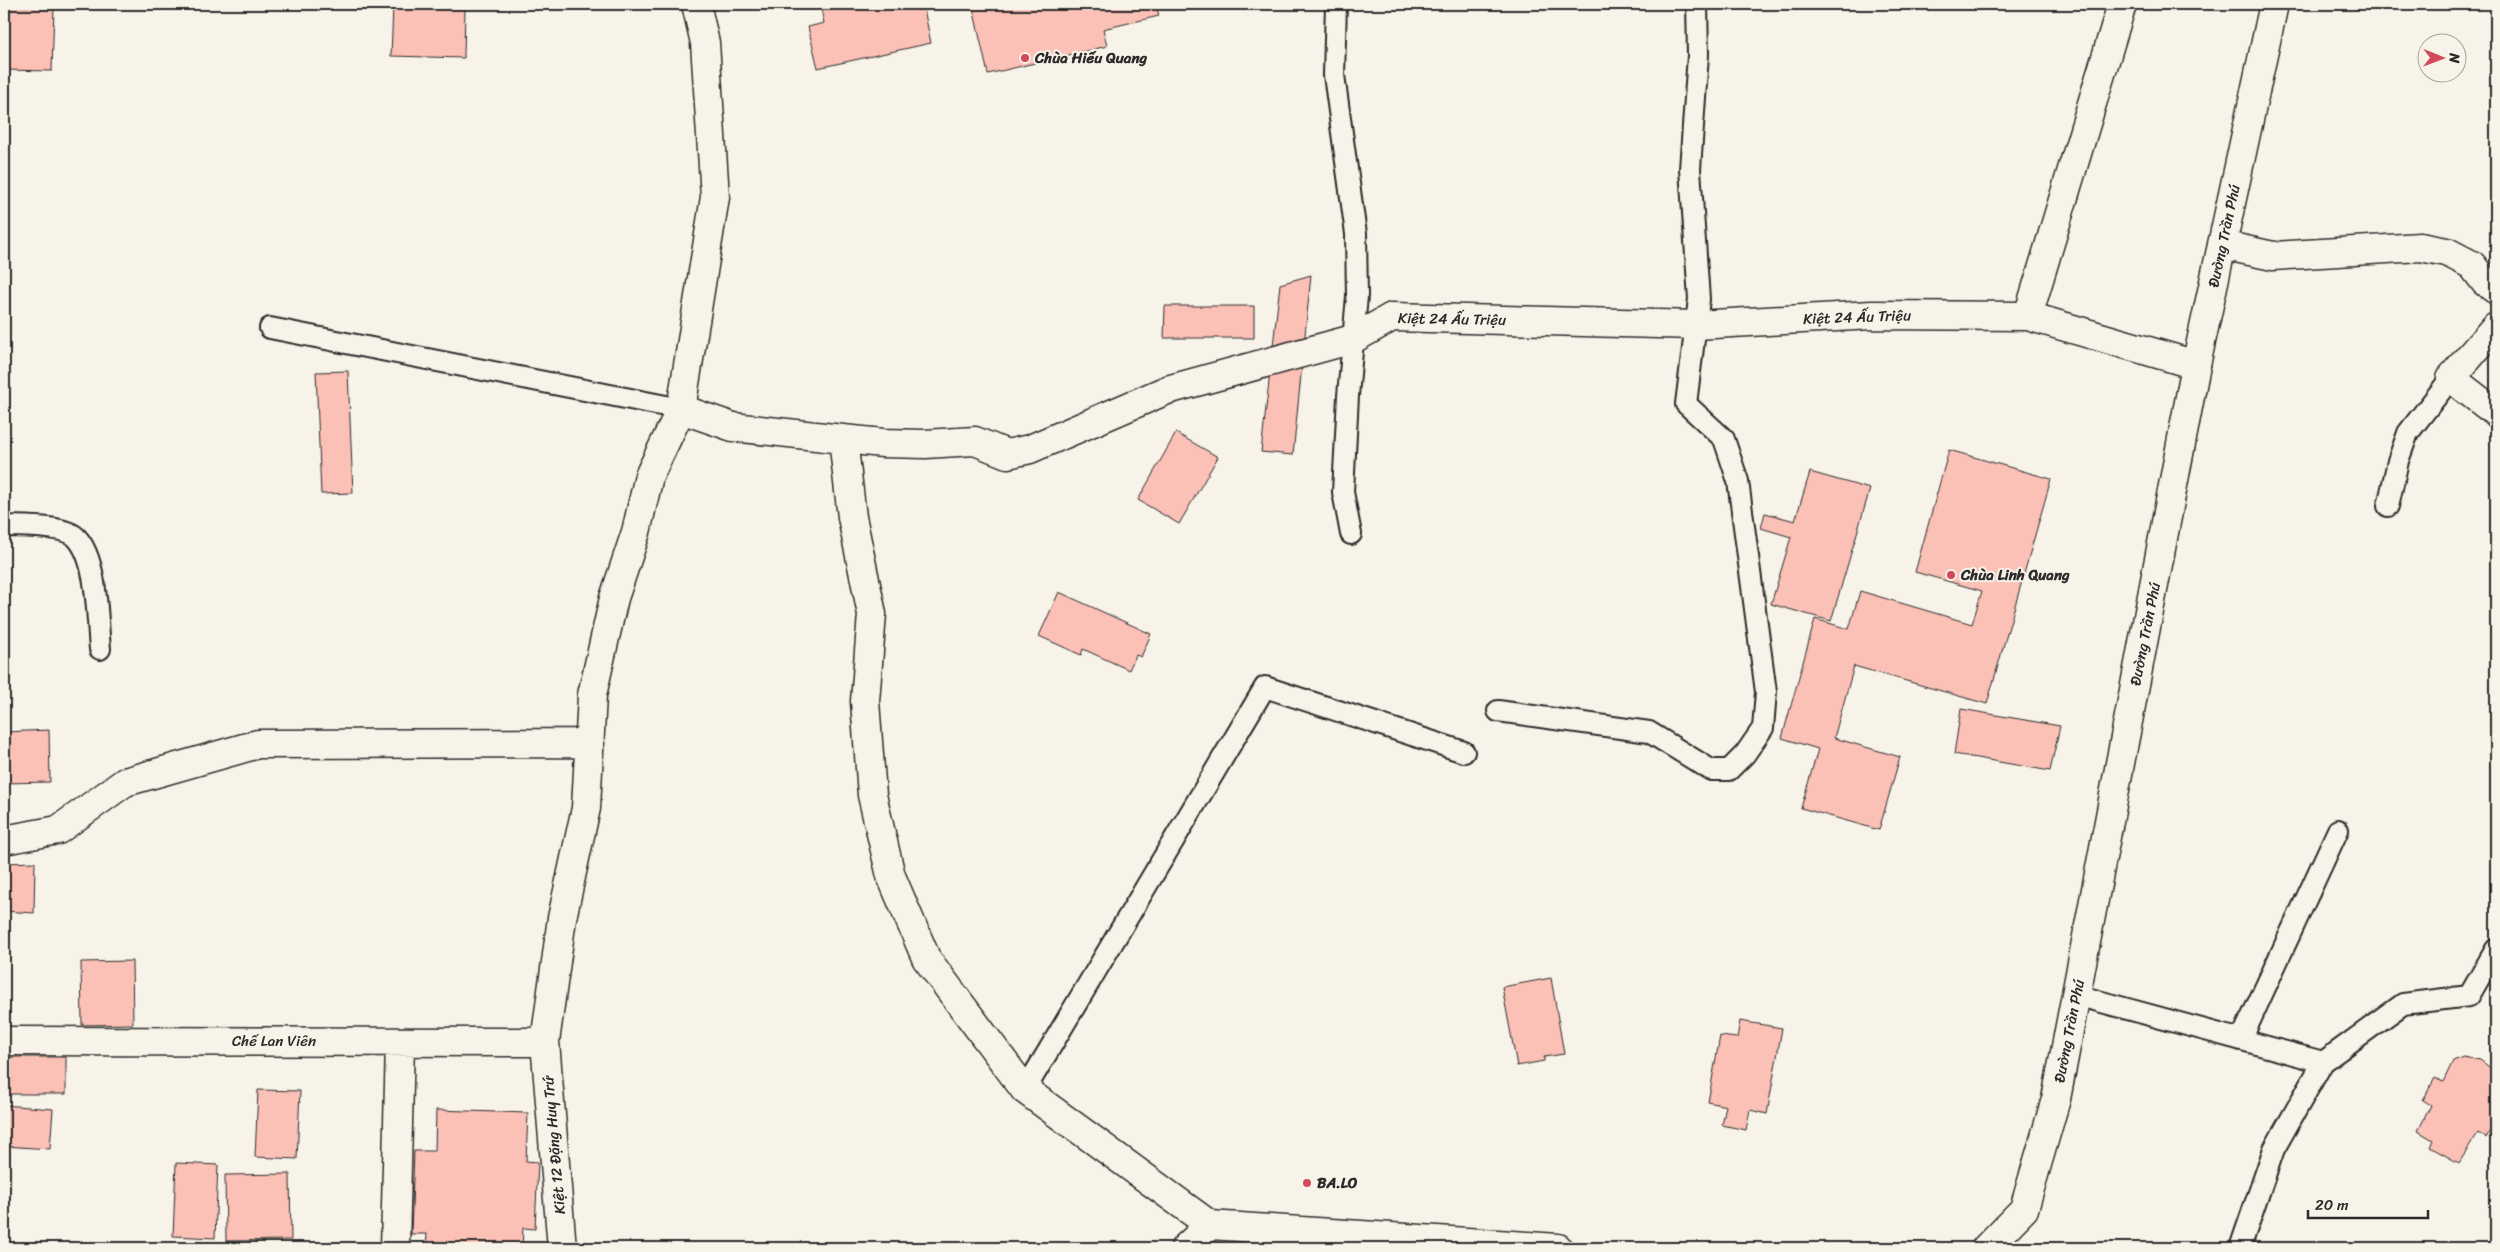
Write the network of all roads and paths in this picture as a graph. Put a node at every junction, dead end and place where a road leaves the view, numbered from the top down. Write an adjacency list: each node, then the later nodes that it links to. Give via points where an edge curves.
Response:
1 (696, 4): 15 (street, Kiệt 12 Đặng Huy Trứ, via 705,43 715,196)
2 (1336, 4): 12 (lane, via 1334,75 1356,234 1357,296)
3 (1697, 4): 9 (lane, via 1698,55 1690,169 1699,299)
4 (2122, 4): 8 (street)
5 (2274, 4): 6 (street, Đường Trần Phú)
6 (2222, 245): 7 (street, via 2273,256 2420,247 2447,252 2472,266); 13 (street, Đường Trần Phú)
7 (2496, 290)
8 (2028, 316): 9 (street, Kiệt 24 Ấu Triệu, via 1872,315); 13 (street, Kiệt 24 Ấu Triệu)
9 (1696, 325): 12 (street, Kiệt 24 Ấu Triệu, via 1392,318); 22 (lane, via 1686,404 1724,439 1738,480 1766,692 1762,728 1745,754 1729,770 1711,770 1649,732)
10 (2496, 326): 14 (street)
11 (270, 328): 15 (lane)
12 (1353, 339): 17 (street, Kiệt 24 Ấu Triệu, via 1166,390 1030,449 1007,454 974,441 908,444); 20 (lane, via 1343,492)
13 (2196, 365): 28 (street, Đường Trần Phú)
14 (2451, 378): 16 (street); 18 (lane, via 2408,433)
15 (681, 409): 17 (street, Kiệt 24 Ấu Triệu, via 733,427); 23 (street, Kiệt 12 Đặng Huy Trứ, via 649,476 636,532 614,598 592,695)
16 (2496, 414)
17 (843, 439): 34 (street, via 852,517 872,614 865,702 872,795 891,876 926,958)
18 (2388, 506)
19 (4, 526): 21 (lane, via 55,529 75,536 90,560)
20 (1350, 534)
21 (100, 649)
22 (1498, 711)
23 (590, 743): 26 (street, via 258,744 125,782 58,830); 32 (street, Kiệt 12 Đặng Huy Trứ, via 586,808 562,918)
24 (1464, 752): 34 (lane, via 1265,687)
25 (2338, 830): 29 (lane)
26 (4, 840)
27 (2496, 949): 33 (lane, via 2469,996 2403,1004)
28 (2076, 995): 29 (lane); 40 (street, Đường Trần Phú, via 2056,1100 2024,1209)
29 (2241, 1040): 33 (lane)
30 (4, 1041): 31 (street, Chế Lan Viên)
31 (400, 1042): 32 (street, Chế Lan Viên); 36 (street)
32 (545, 1042): 37 (street, Kiệt 12 Đặng Huy Trứ)
33 (2323, 1062): 41 (lane, via 2274,1149)
34 (1025, 1090): 35 (street)
35 (1210, 1225): 38 (street); 39 (street)
36 (395, 1248)
37 (562, 1248)
38 (1185, 1248)
39 (1558, 1248)
40 (1986, 1248)
41 (2240, 1248)

